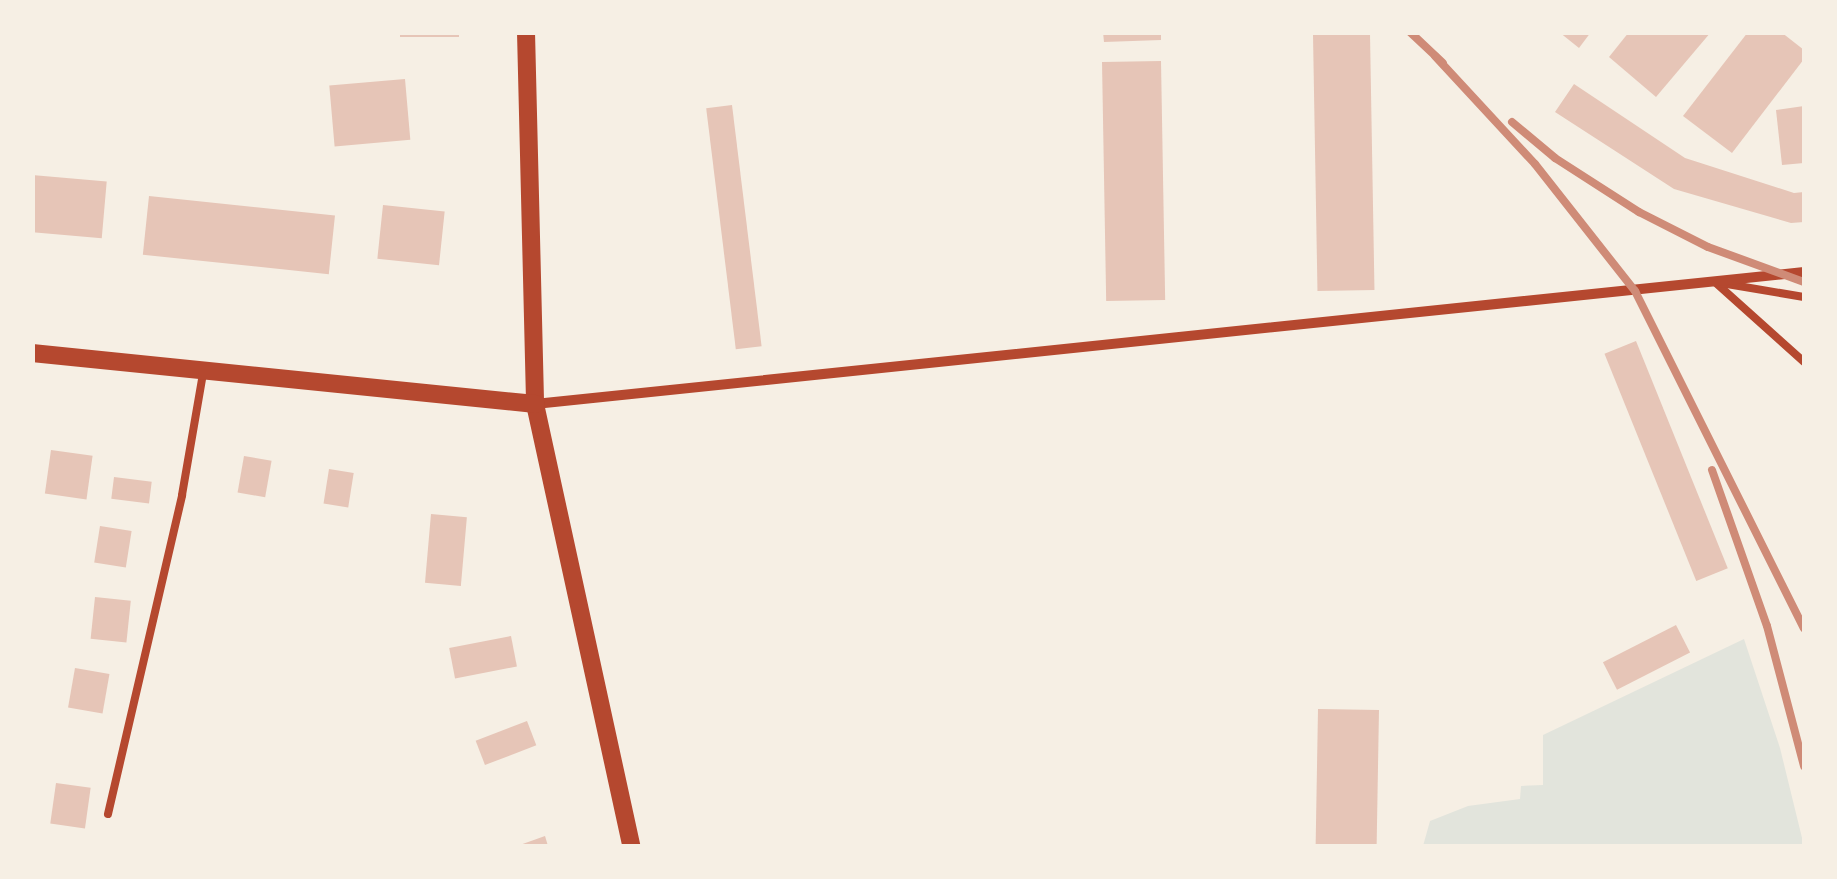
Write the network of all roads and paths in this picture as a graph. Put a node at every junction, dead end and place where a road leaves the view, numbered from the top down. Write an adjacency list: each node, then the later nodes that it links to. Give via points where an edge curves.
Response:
1 (526, 32): 8 (street)
2 (1804, 272): 3 (street)
3 (1716, 282): 4 (lane); 6 (lane); 8 (street)
4 (1804, 298)
5 (32, 354): 7 (street)
6 (1804, 362)
7 (203, 370): 8 (street); 9 (lane, via 182,495)
8 (535, 404): 10 (street)
9 (108, 814)
10 (631, 846)

